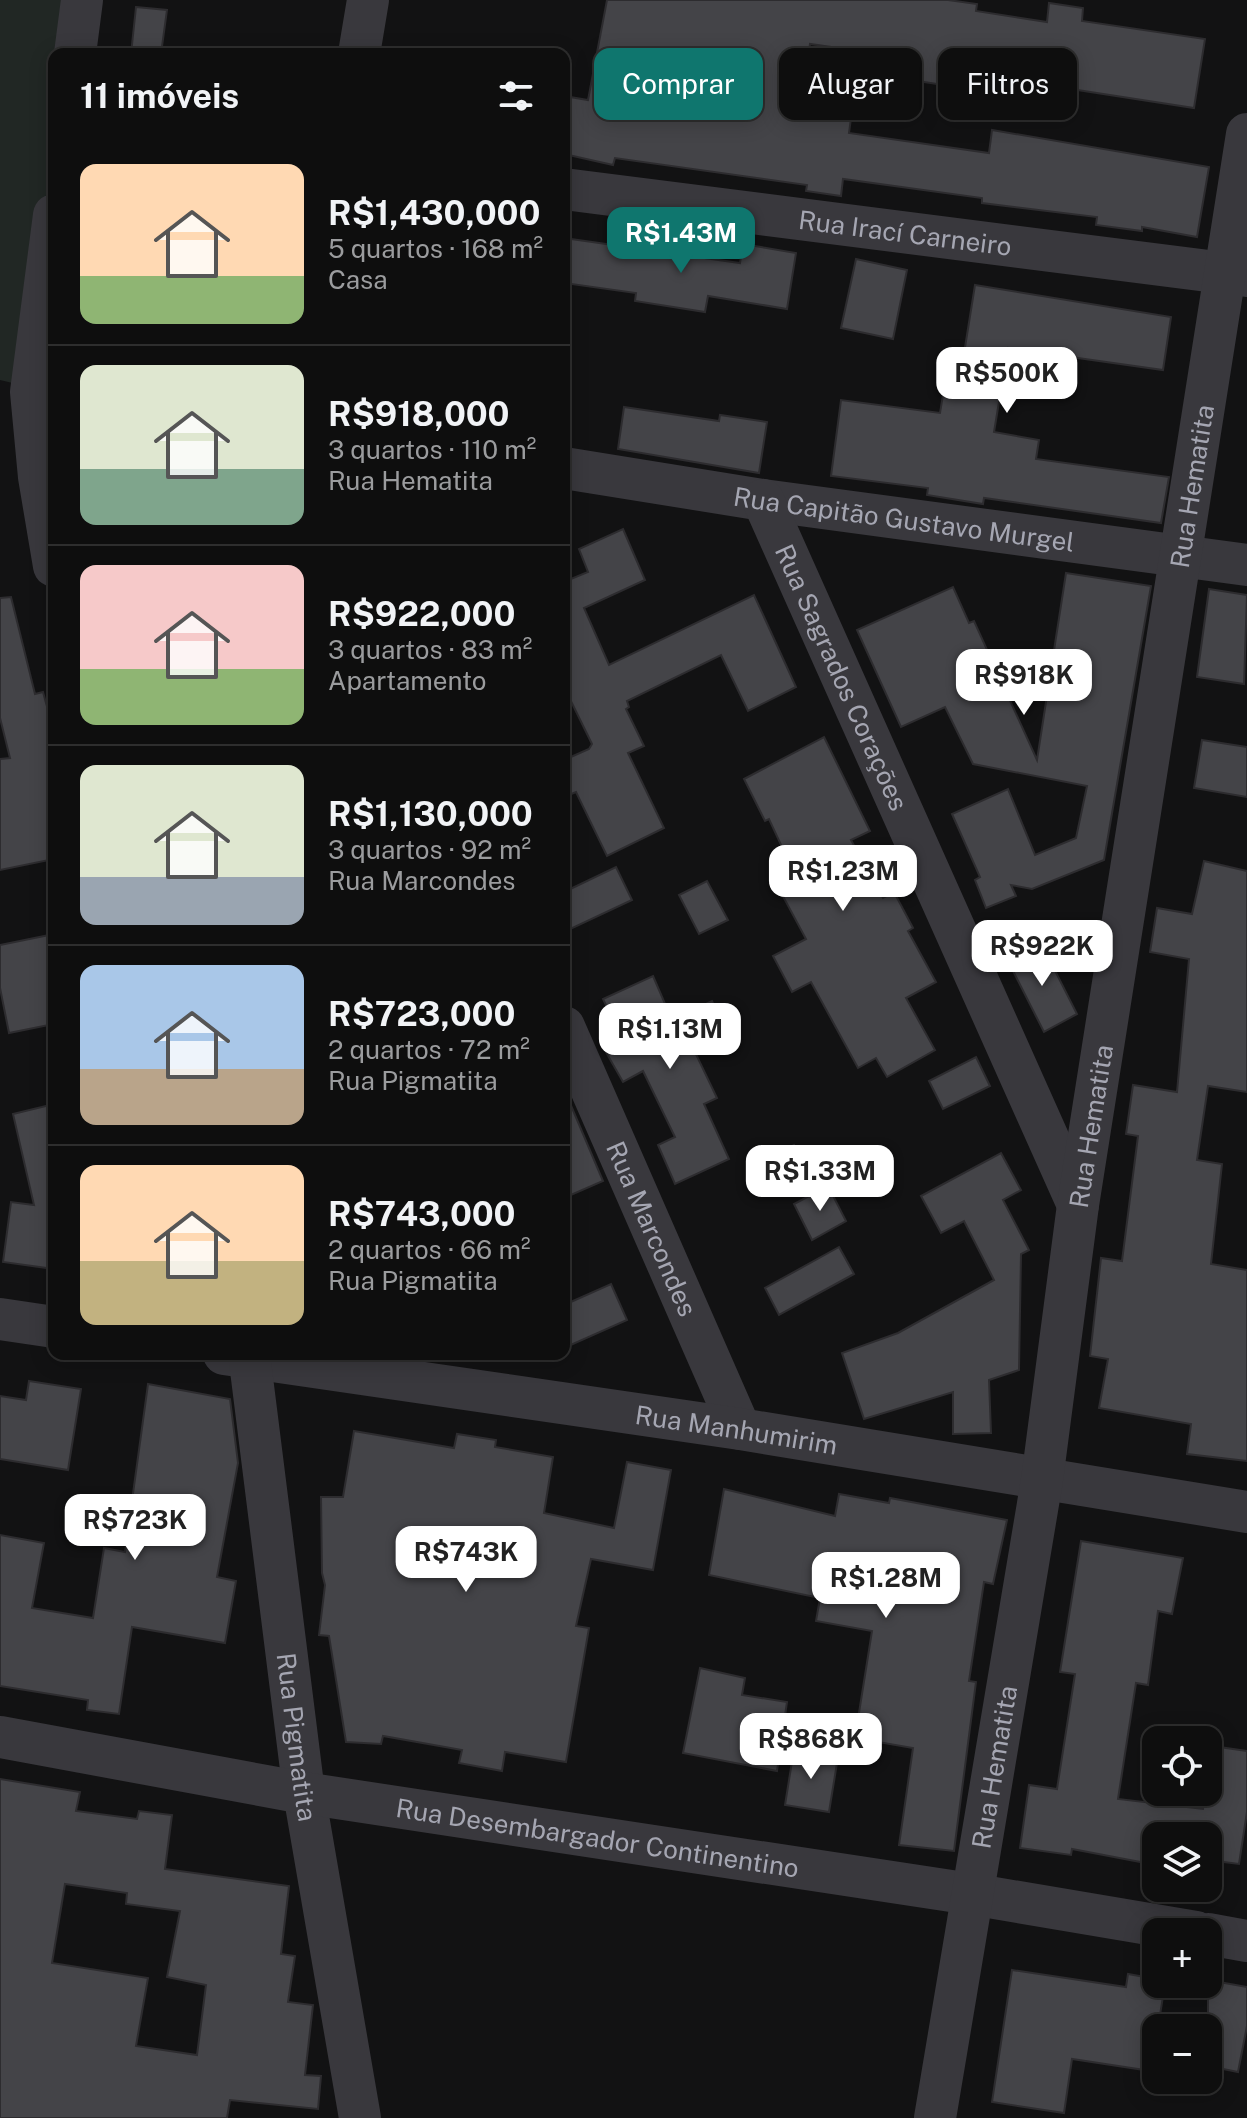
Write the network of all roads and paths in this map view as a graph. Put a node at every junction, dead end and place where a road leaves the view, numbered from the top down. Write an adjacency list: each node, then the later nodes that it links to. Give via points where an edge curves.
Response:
1 (82, 0): 3 (street)
2 (368, 0): 4 (street)
3 (76, 48)
4 (360, 48)
5 (1247, 134): 8 (street, Rua Hematita)
6 (570, 190): 8 (street, Rua Irací Carneiro)
7 (48, 256): 9 (street)
8 (1237, 274): 13 (street, Rua Hematita)
9 (28, 391): 12 (street)
10 (570, 469): 11 (street, Rua Capitão Gustavo Murgel)
11 (763, 500): 13 (street, Rua Capitão Gustavo Murgel); 16 (street, Rua Sagrados Corações)
12 (48, 530)
13 (1179, 557): 14 (street, Rua Capitão Gustavo Murgel); 16 (street, Rua Hematita)
14 (1247, 565)
15 (570, 1041): 21 (street, Rua Marcondes)
16 (1078, 1205): 22 (street, Rua Hematita)
17 (0, 1319): 18 (street)
18 (48, 1326)
19 (242, 1360): 25 (street, Rua Pigmatita)
20 (275, 1360): 21 (street, Rua Manhumirim)
21 (740, 1429): 22 (street, Rua Manhumirim)
22 (1042, 1480): 23 (street, Rua Manhumirim); 26 (street, Rua Hematita)
23 (1247, 1512)
24 (0, 1737): 25 (street, Rua Desembargador Continentino)
25 (304, 1793): 26 (street, Rua Desembargador Continentino); 30 (street, Rua Pigmatita)
26 (971, 1894): 27 (street, Rua Desembargador Continentino); 31 (street, Rua Hematita)
27 (1142, 1923)
28 (1222, 1937): 29 (street)
29 (1247, 1941)
30 (360, 2118)
31 (935, 2118)

